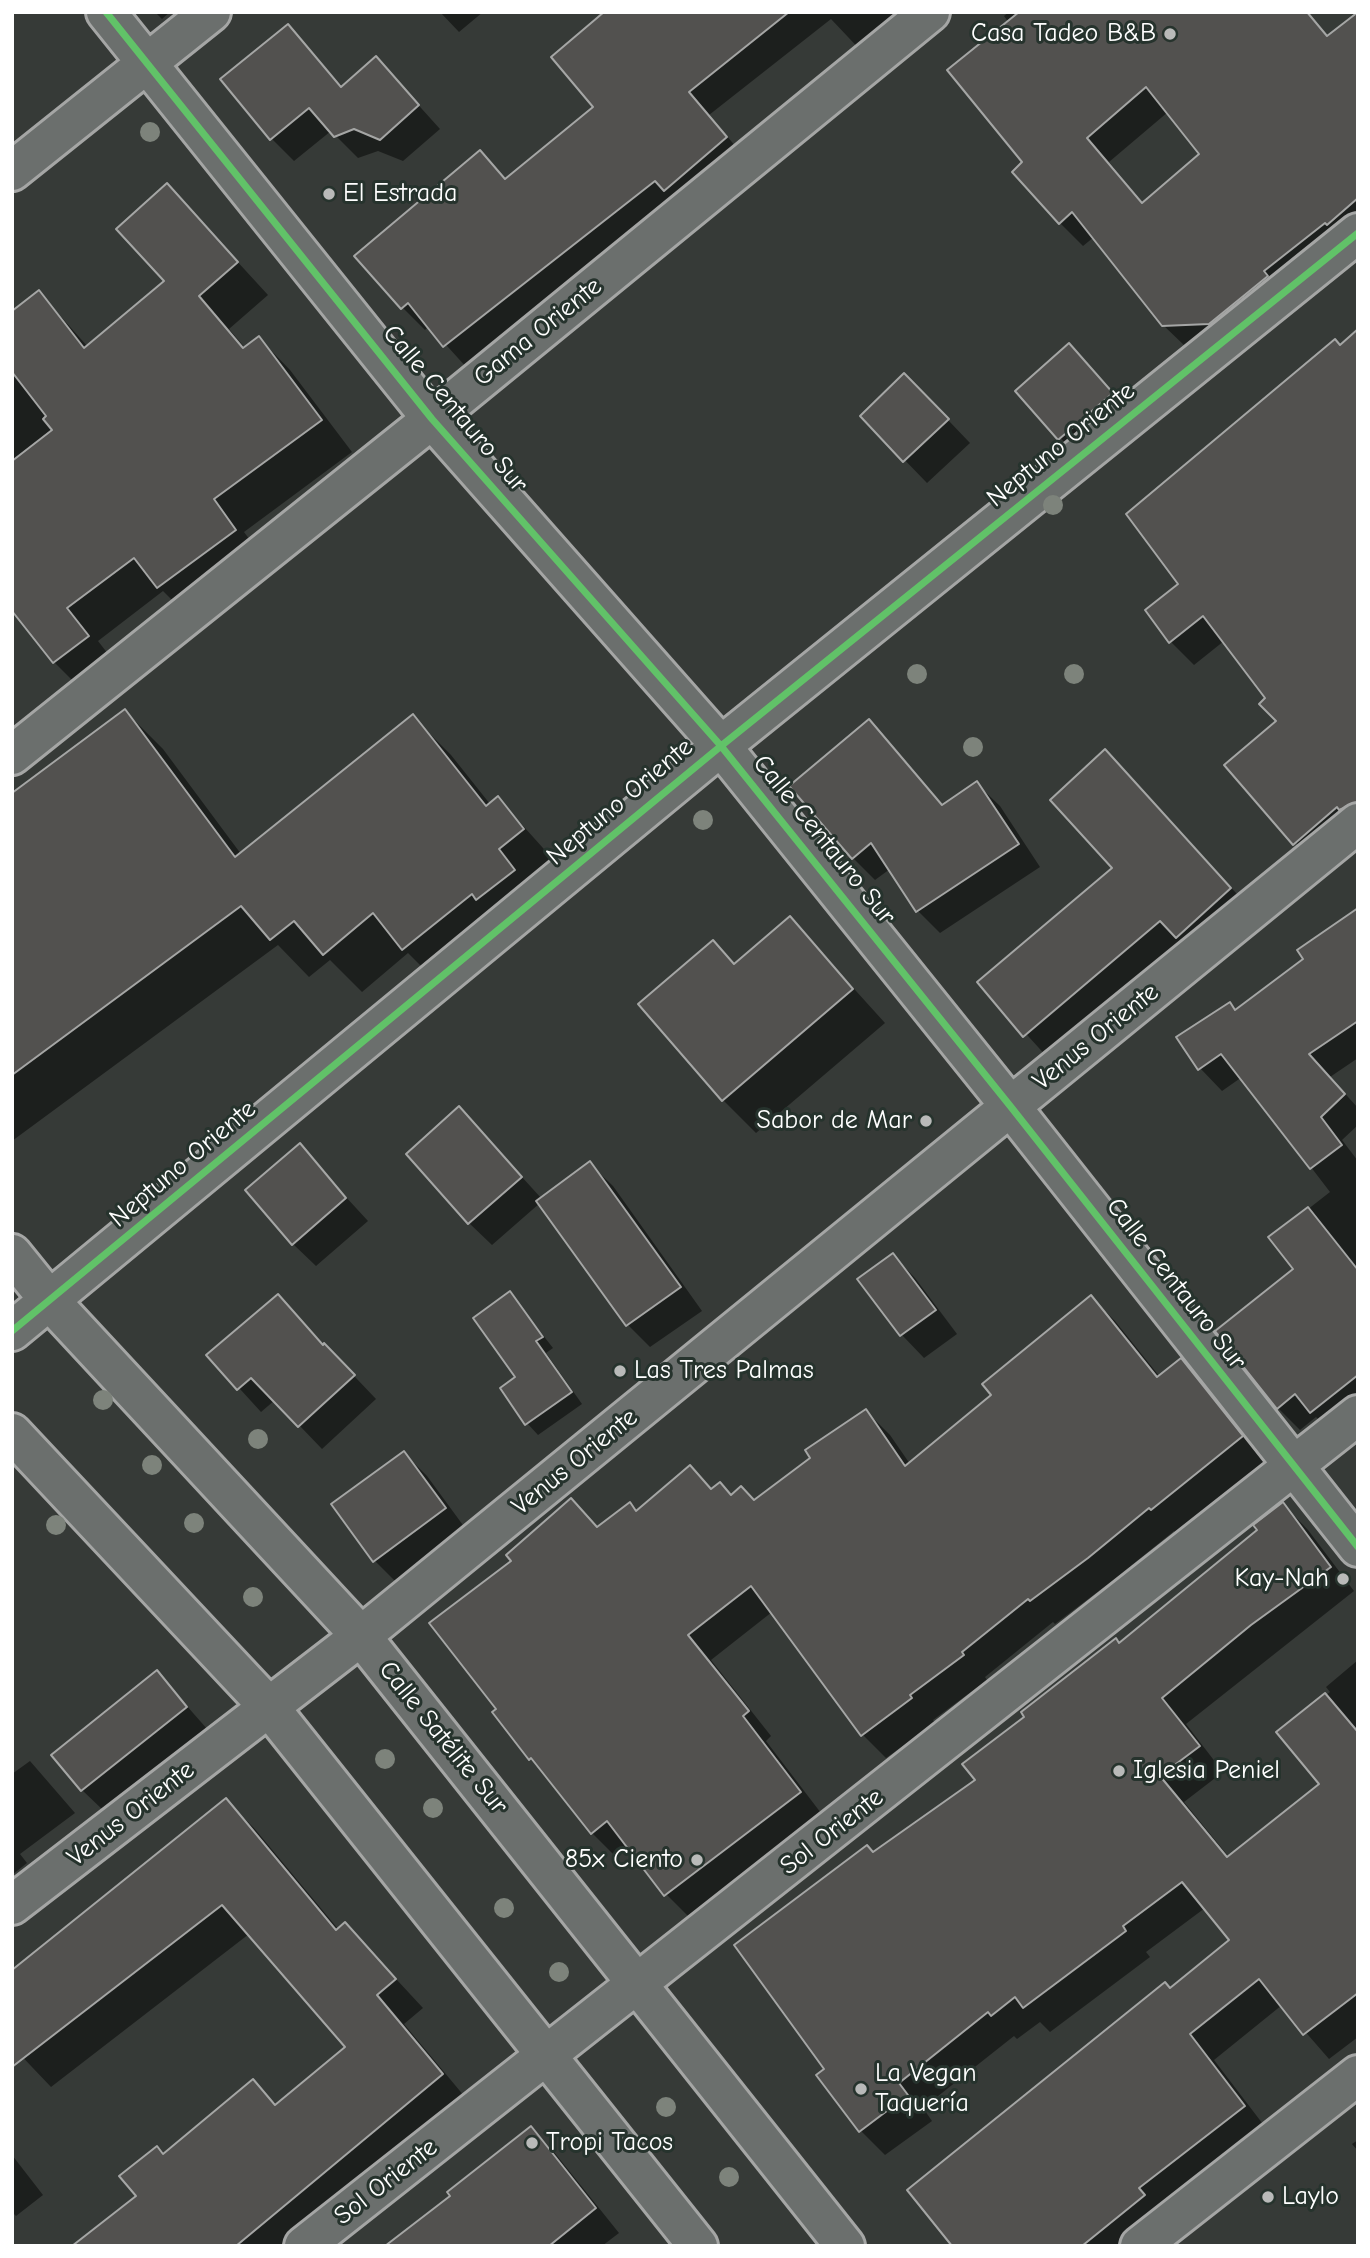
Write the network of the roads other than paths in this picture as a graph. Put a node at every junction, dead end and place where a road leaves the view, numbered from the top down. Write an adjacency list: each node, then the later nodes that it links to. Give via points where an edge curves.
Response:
1 (106, 12): 4 (street, Calle Centauro Sur)
2 (211, 12): 4 (street)
3 (930, 12): 7 (street, Gama Oriente)
4 (148, 64): 5 (street); 7 (street, Calle Centauro Sur)
5 (12, 171)
6 (1358, 233): 8 (street, Neptuno Oriente)
7 (432, 419): 8 (street, Calle Centauro Sur); 9 (street, Gama Oriente)
8 (721, 746): 11 (street, Calle Centauro Sur); 13 (street, Neptuno Oriente)
9 (12, 755)
10 (1358, 823): 11 (street, Venus Oriente)
11 (1012, 1107): 17 (street, Calle Centauro Sur); 19 (street, Venus Oriente)
12 (12, 1254): 13 (street, Calle Satélite Sur)
13 (50, 1301): 14 (street, Neptuno Oriente); 19 (street, Calle Satélite Sur)
14 (12, 1331)
15 (1358, 1415): 17 (street, Sol Oriente)
16 (12, 1433): 20 (street)
17 (1293, 1468): 18 (street, Calle Centauro Sur); 22 (street, Sol Oriente)
18 (1358, 1547)
19 (361, 1636): 20 (street, Venus Oriente); 22 (street, Calle Satélite Sur)
20 (269, 1707): 21 (street, Venus Oriente); 23 (street)
21 (12, 1905)
22 (639, 1984): 23 (street, Sol Oriente); 27 (street, Calle Satélite Sur)
23 (546, 2056): 25 (street, Sol Oriente); 26 (street)
24 (1358, 2075): 28 (street)
25 (304, 2246)
26 (698, 2246)
27 (845, 2246)
28 (1140, 2246)

